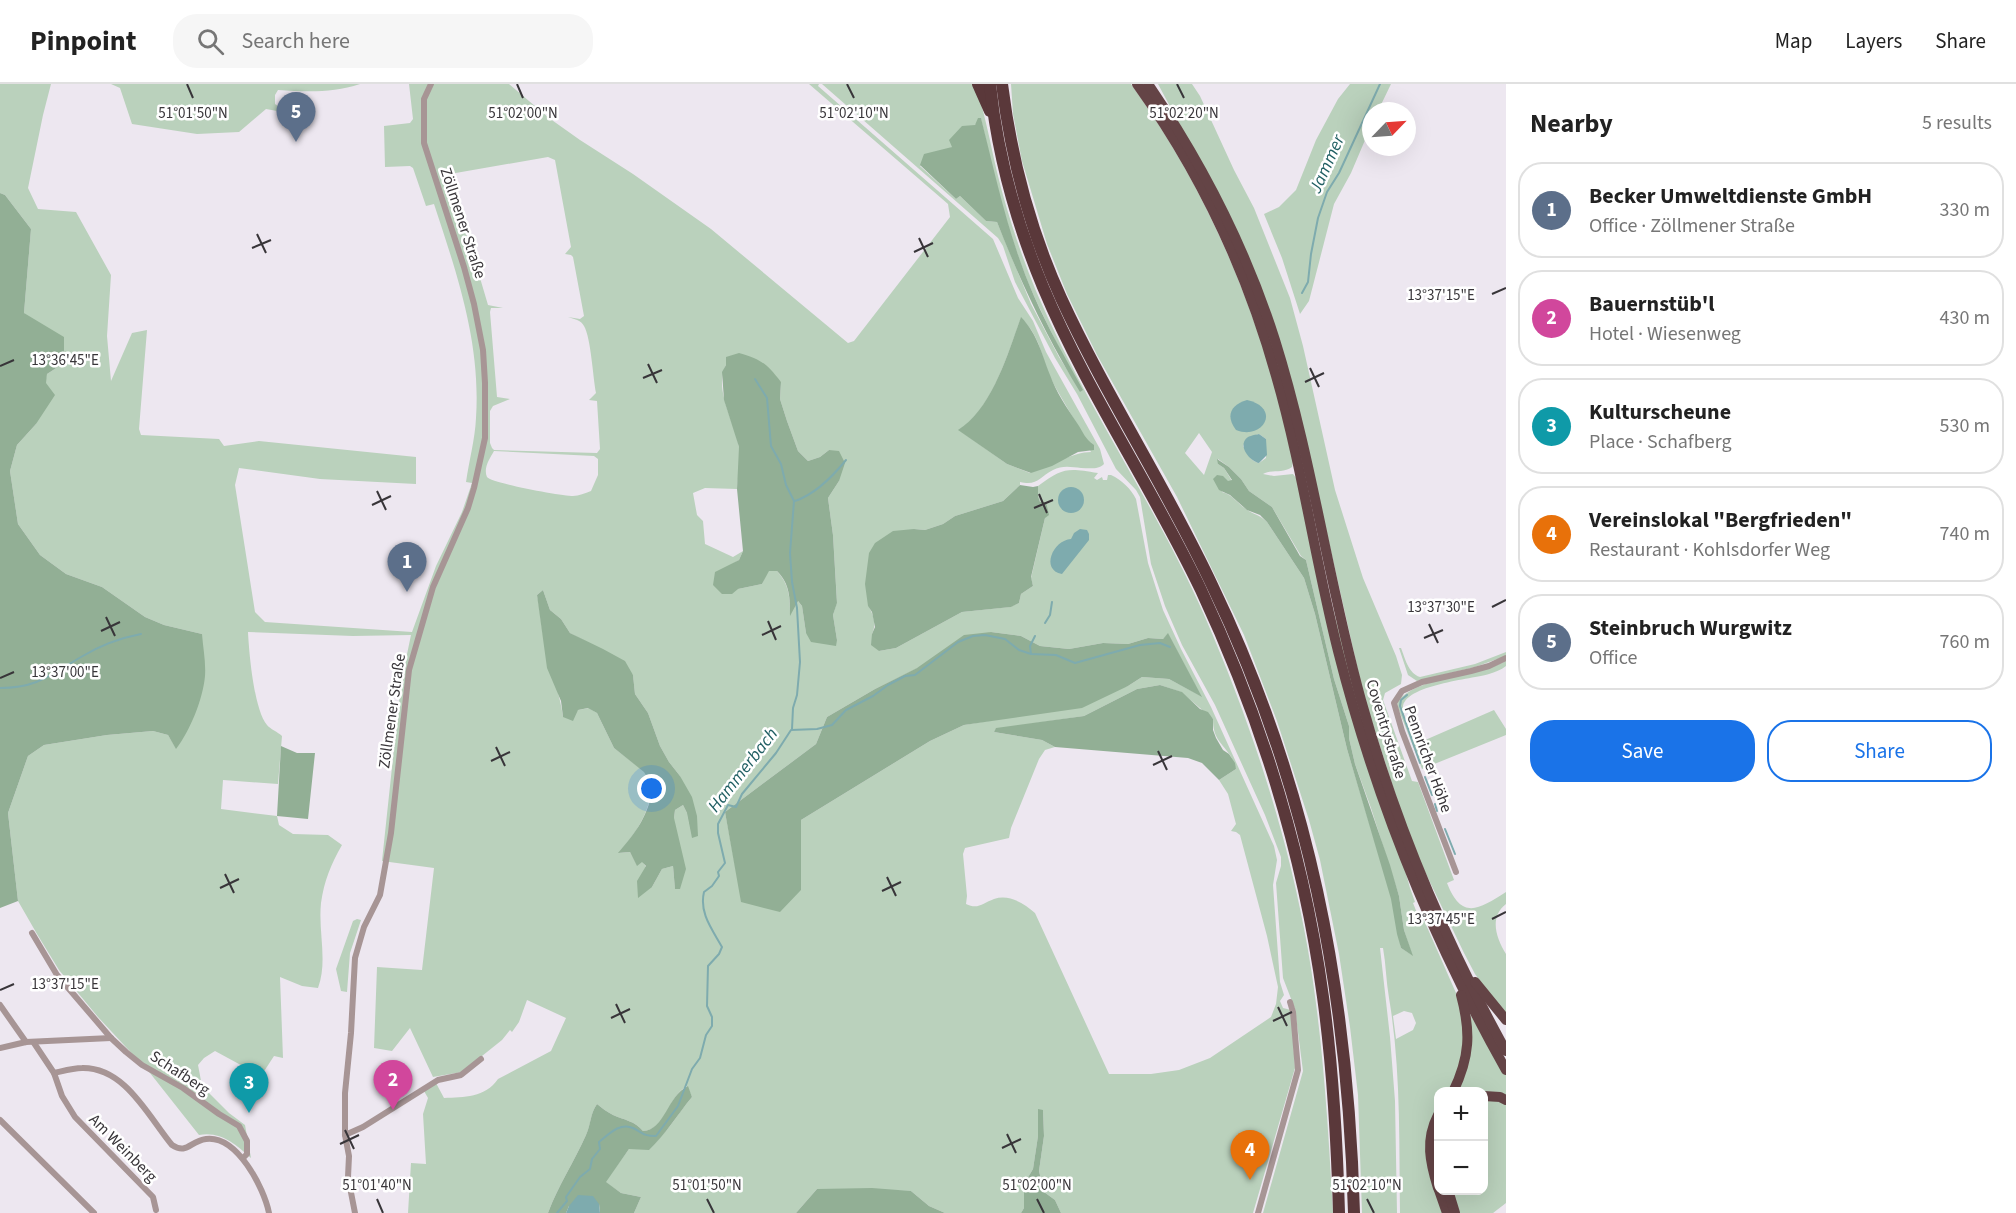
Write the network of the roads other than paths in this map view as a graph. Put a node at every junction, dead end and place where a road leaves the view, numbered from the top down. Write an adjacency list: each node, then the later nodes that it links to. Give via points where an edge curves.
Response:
1 (431, 84): 28 (street, Zöllmener Straße, via 424,99 424,143 474,304 486,383 485,438 468,508 428,601 409,670 380,895 364,927 355,958)
2 (978, 84): 7 (highway)
3 (990, 84): 7 (highway)
4 (1002, 84): 39 (highway, via 1019,177 1046,262 1082,342 1216,593 1264,708 1295,802 1322,906 1341,1021)
5 (1137, 84): 11 (highway, via 1198,182 1256,312 1294,448 1353,706 1378,788 1428,915)
6 (1148, 84): 11 (highway, Coventrystraße, via 1197,162 1266,314 1291,396 1361,702 1387,784)
7 (995, 123): 38 (highway, via 1015,208 1043,288 1202,592 1267,757 1299,873 1321,985 1331,1064)
8 (1506, 658): 9 (street, Pennricher Höhe, via 1422,682 1402,691 1394,703)
9 (1456, 872)
10 (32, 933): 15 (street, Schafberg, via 57,975)
11 (1459, 970): 14 (highway); 19 (highway, Coventrystraße); 21 (highway); 23 (highway, via 1468,1038)
12 (1290, 1002): 37 (street, via 1298,1070)
13 (0, 1005): 16 (street)
14 (1506, 1020)
15 (111, 1038): 17 (street); 29 (street, Schafberg, via 142,1065 239,1126 246,1141)
16 (26, 1042): 17 (street); 18 (street)
17 (34, 1043): 22 (street, Am Weinberg)
18 (0, 1048)
19 (1506, 1051)
20 (481, 1059): 28 (street, via 461,1075 438,1080)
21 (1506, 1070)
22 (54, 1073): 29 (street, via 82,1067 102,1071 128,1088 177,1148 186,1149 197,1141 213,1138); 33 (street, Am Weinberg, via 75,1117 153,1197)
23 (1456, 1087)
24 (1488, 1096): 25 (highway)
25 (1506, 1100)
26 (0, 1120): 34 (street)
27 (1434, 1124): 30 (highway, via 1429,1151)
28 (345, 1135): 36 (street, Zöllmener Straße)
29 (243, 1158): 35 (street, via 265,1197)
30 (1434, 1170)
31 (1441, 1195): 40 (highway)
32 (1449, 1195): 41 (highway)
33 (156, 1210)
34 (94, 1213)
35 (269, 1213)
36 (355, 1213)
37 (1258, 1213)
38 (1340, 1213)
39 (1354, 1213)
40 (1447, 1213)
41 (1455, 1213)

